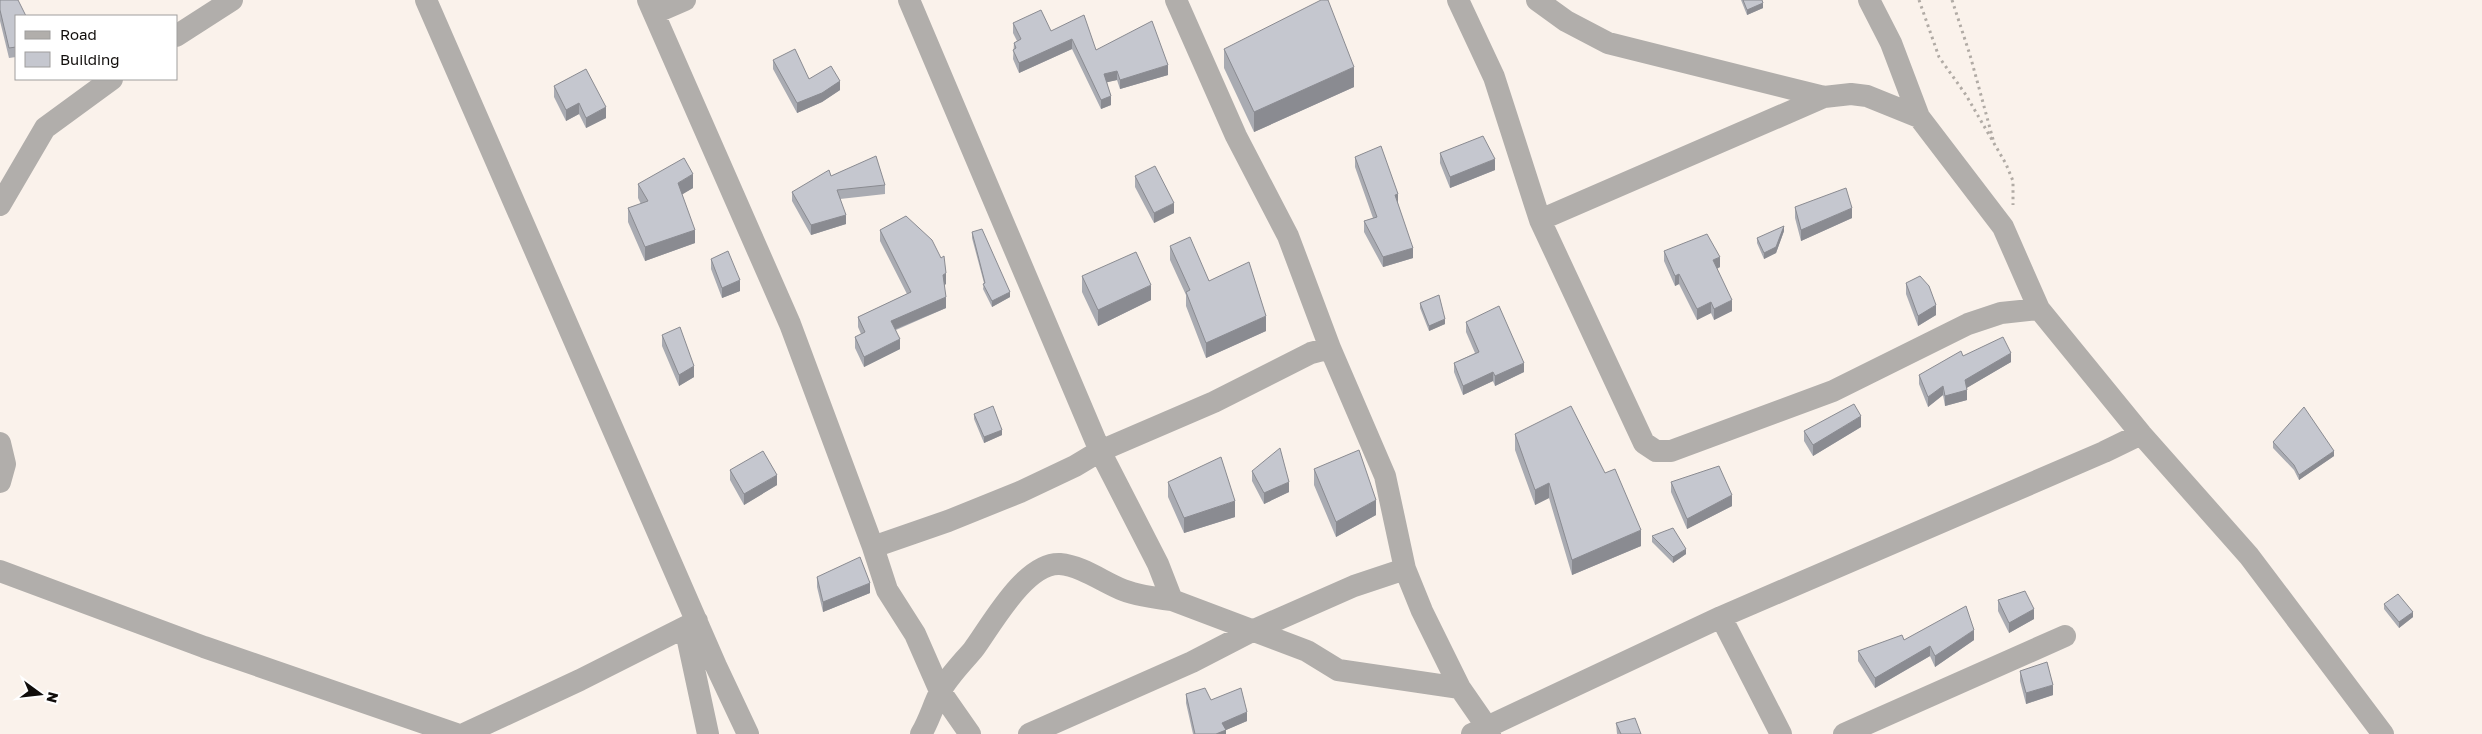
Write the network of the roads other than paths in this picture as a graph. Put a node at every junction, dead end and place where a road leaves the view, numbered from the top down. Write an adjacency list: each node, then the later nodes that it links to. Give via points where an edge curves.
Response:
1 (232, 0): 10 (street)
2 (426, 0): 27 (street)
3 (685, 0): 9 (street)
4 (909, 0): 20 (street)
5 (1176, 0): 17 (street, via 1236,136 1288,236)
6 (1458, 0): 15 (street, via 1494,77)
7 (1537, 0): 12 (street, via 1566,21 1608,43)
8 (1869, 0): 13 (street)
9 (652, 7): 22 (street, via 790,324)
10 (178, 35)
11 (111, 80): 14 (street, via 45,128)
12 (1824, 97): 13 (street, via 1866,96); 15 (street)
13 (1919, 117): 16 (street, via 2003,227)
14 (0, 205)
15 (1540, 220): 16 (street, via 1644,443 1656,451 1671,451 1833,391 1968,324 2001,313)
16 (2039, 308): 18 (street)
17 (1330, 348): 20 (street, via 1311,353 1214,402); 23 (street, via 1385,476)
18 (2141, 434): 26 (street); 42 (street, via 2249,556)
19 (0, 443): 21 (street, via 5,464)
20 (1100, 451): 22 (street, via 1020,492); 25 (street, via 1158,564)
21 (0, 482)
22 (873, 548): 31 (street, via 887,590 915,634)
23 (1405, 569): 28 (street, via 1354,586); 30 (street)
24 (0, 570): 33 (street, via 195,644)
25 (1172, 600): 28 (street); 31 (street, via 1150,598 1086,572 1061,564 1049,564 1030,576 1004,605)
26 (1721, 617): 32 (street); 40 (street)
27 (691, 624): 34 (street); 35 (street); 36 (street)
28 (1254, 630): 30 (street, via 1307,651 1338,670); 39 (street, via 1192,662)
29 (2065, 636): 41 (street)
30 (1460, 688): 32 (street)
31 (940, 691): 37 (street); 38 (street)
32 (1483, 732)
33 (456, 734)
34 (464, 734)
35 (708, 734)
36 (748, 734)
37 (921, 734)
38 (970, 734)
39 (1029, 734)
40 (1781, 734)
41 (1844, 734)
42 (2383, 734)

